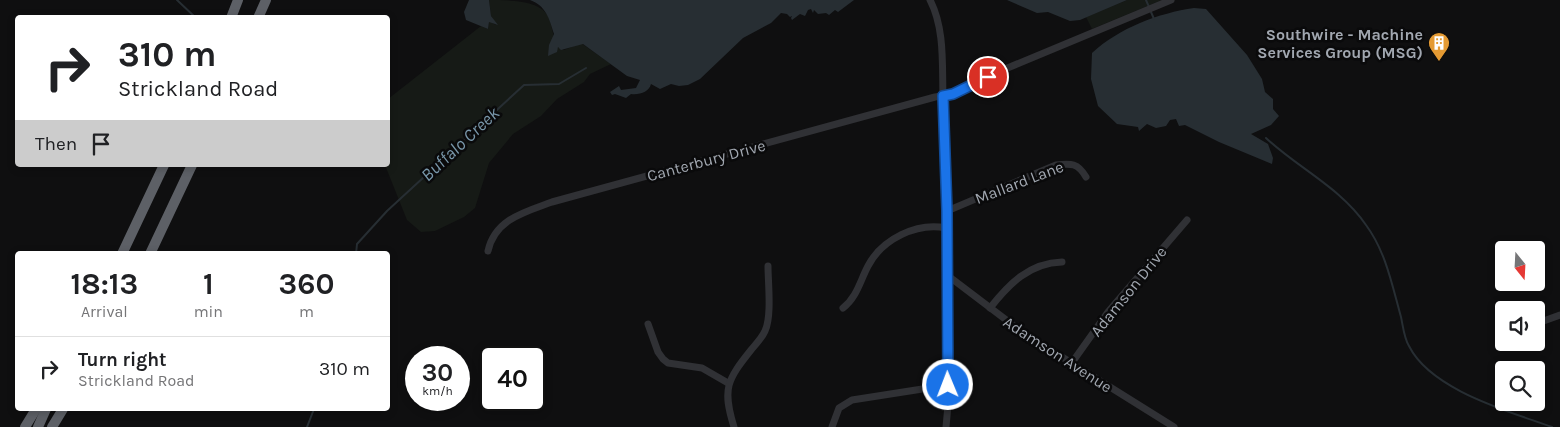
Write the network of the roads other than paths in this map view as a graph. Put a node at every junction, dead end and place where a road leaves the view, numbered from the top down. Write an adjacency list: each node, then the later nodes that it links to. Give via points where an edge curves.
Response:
1 (238, 0): 5 (highway)
2 (266, 0): 6 (highway)
3 (930, 0): 7 (street, via 939,20)
4 (1171, 0): 7 (street, Canterbury Drive)
5 (232, 15)
6 (259, 15)
7 (943, 96): 11 (street); 16 (street, Canterbury Drive, via 552,202 500,226 491,238)
8 (163, 167): 14 (highway)
9 (191, 167): 15 (highway)
10 (1086, 177): 11 (street, Mallard Lane, via 1080,167 1070,163 1056,165)
11 (947, 211): 13 (street)
12 (1187, 220): 25 (street, Adamson Drive, via 1108,312)
13 (946, 228): 19 (street); 20 (street, via 916,229 890,241 868,264 853,300)
14 (123, 251)
15 (151, 251)
16 (488, 251)
17 (1062, 262): 21 (street, via 1037,267 1019,276)
18 (768, 266): 26 (street, via 768,322 765,332)
19 (947, 275): 21 (street, Adamson Avenue); 27 (street)
20 (843, 308)
21 (990, 308): 25 (street, Adamson Avenue)
22 (1560, 315): 23 (street)
23 (1545, 320)
24 (648, 324): 26 (street, via 663,359 668,363 702,368)
25 (1071, 364): 37 (street, Adamson Avenue)
26 (728, 383): 34 (street, via 727,405)
27 (948, 385): 35 (street, via 852,400 839,408); 36 (street)
28 (35, 411): 31 (highway)
29 (45, 411): 32 (highway)
30 (61, 411): 33 (highway)
31 (25, 427)
32 (38, 427)
33 (52, 427)
34 (734, 427)
35 (832, 427)
36 (946, 427)
37 (1174, 427)

